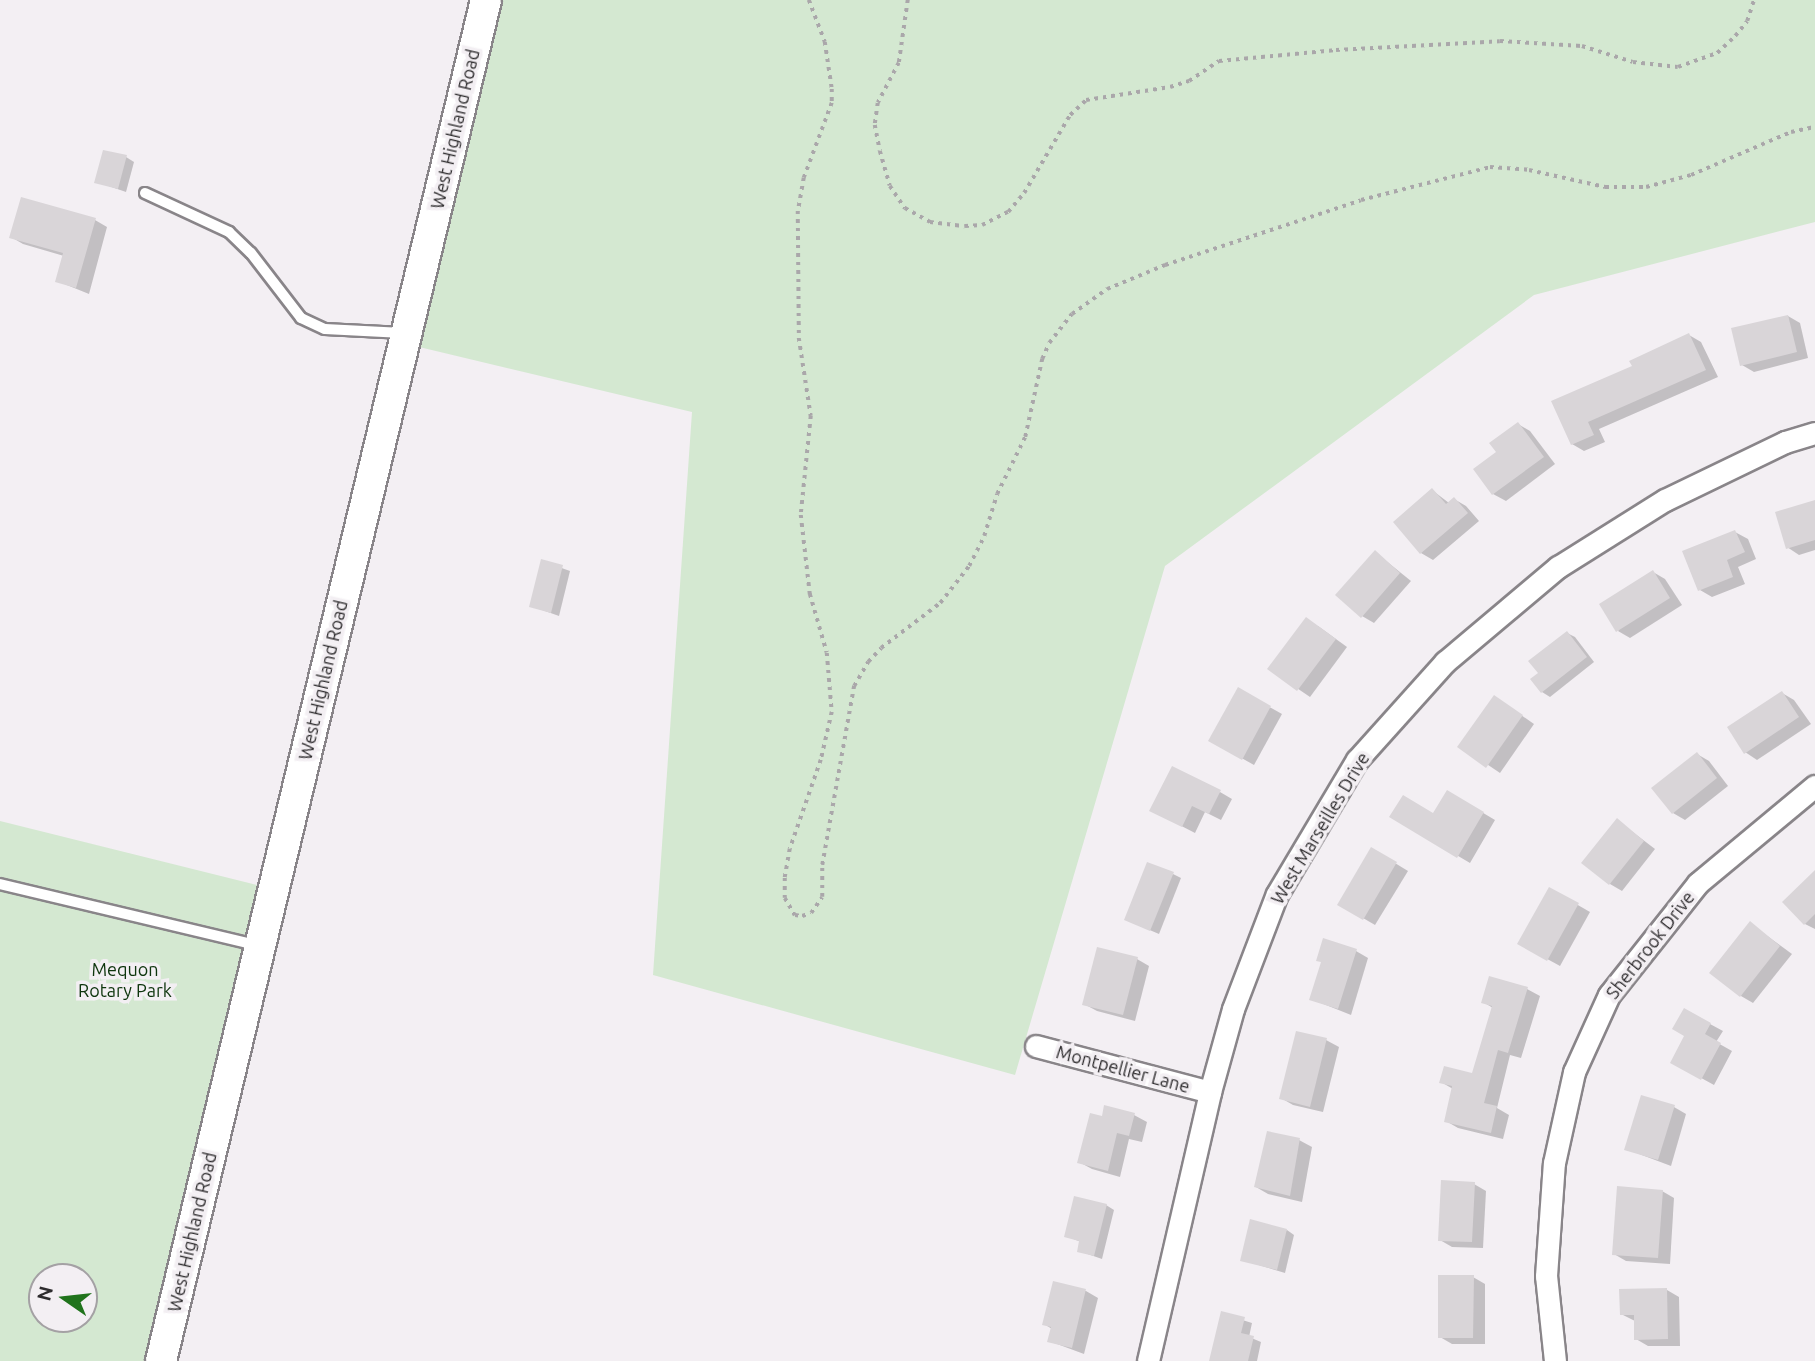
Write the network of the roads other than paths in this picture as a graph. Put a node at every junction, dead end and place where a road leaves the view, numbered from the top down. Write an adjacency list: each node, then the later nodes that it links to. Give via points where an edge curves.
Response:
1 (486, 0): 3 (main road, West Highland Road)
2 (145, 193): 3 (lane, via 229,232 301,318 326,329)
3 (406, 333): 7 (main road, West Highland Road)
4 (1815, 433): 9 (street, West Marseilles Drive, via 1785,442 1665,500 1558,568 1445,662 1357,760 1277,894 1233,1009)
5 (1815, 786): 12 (street, Sherbrook Drive, via 1698,883 1609,995 1574,1072 1554,1163 1546,1276)
6 (0, 884): 7 (lane)
7 (260, 945): 10 (main road, West Highland Road)
8 (1036, 1046): 9 (street, Montpellier Lane)
9 (1210, 1092): 11 (street, West Marseilles Drive)
10 (161, 1361)
11 (1148, 1361)
12 (1555, 1361)

